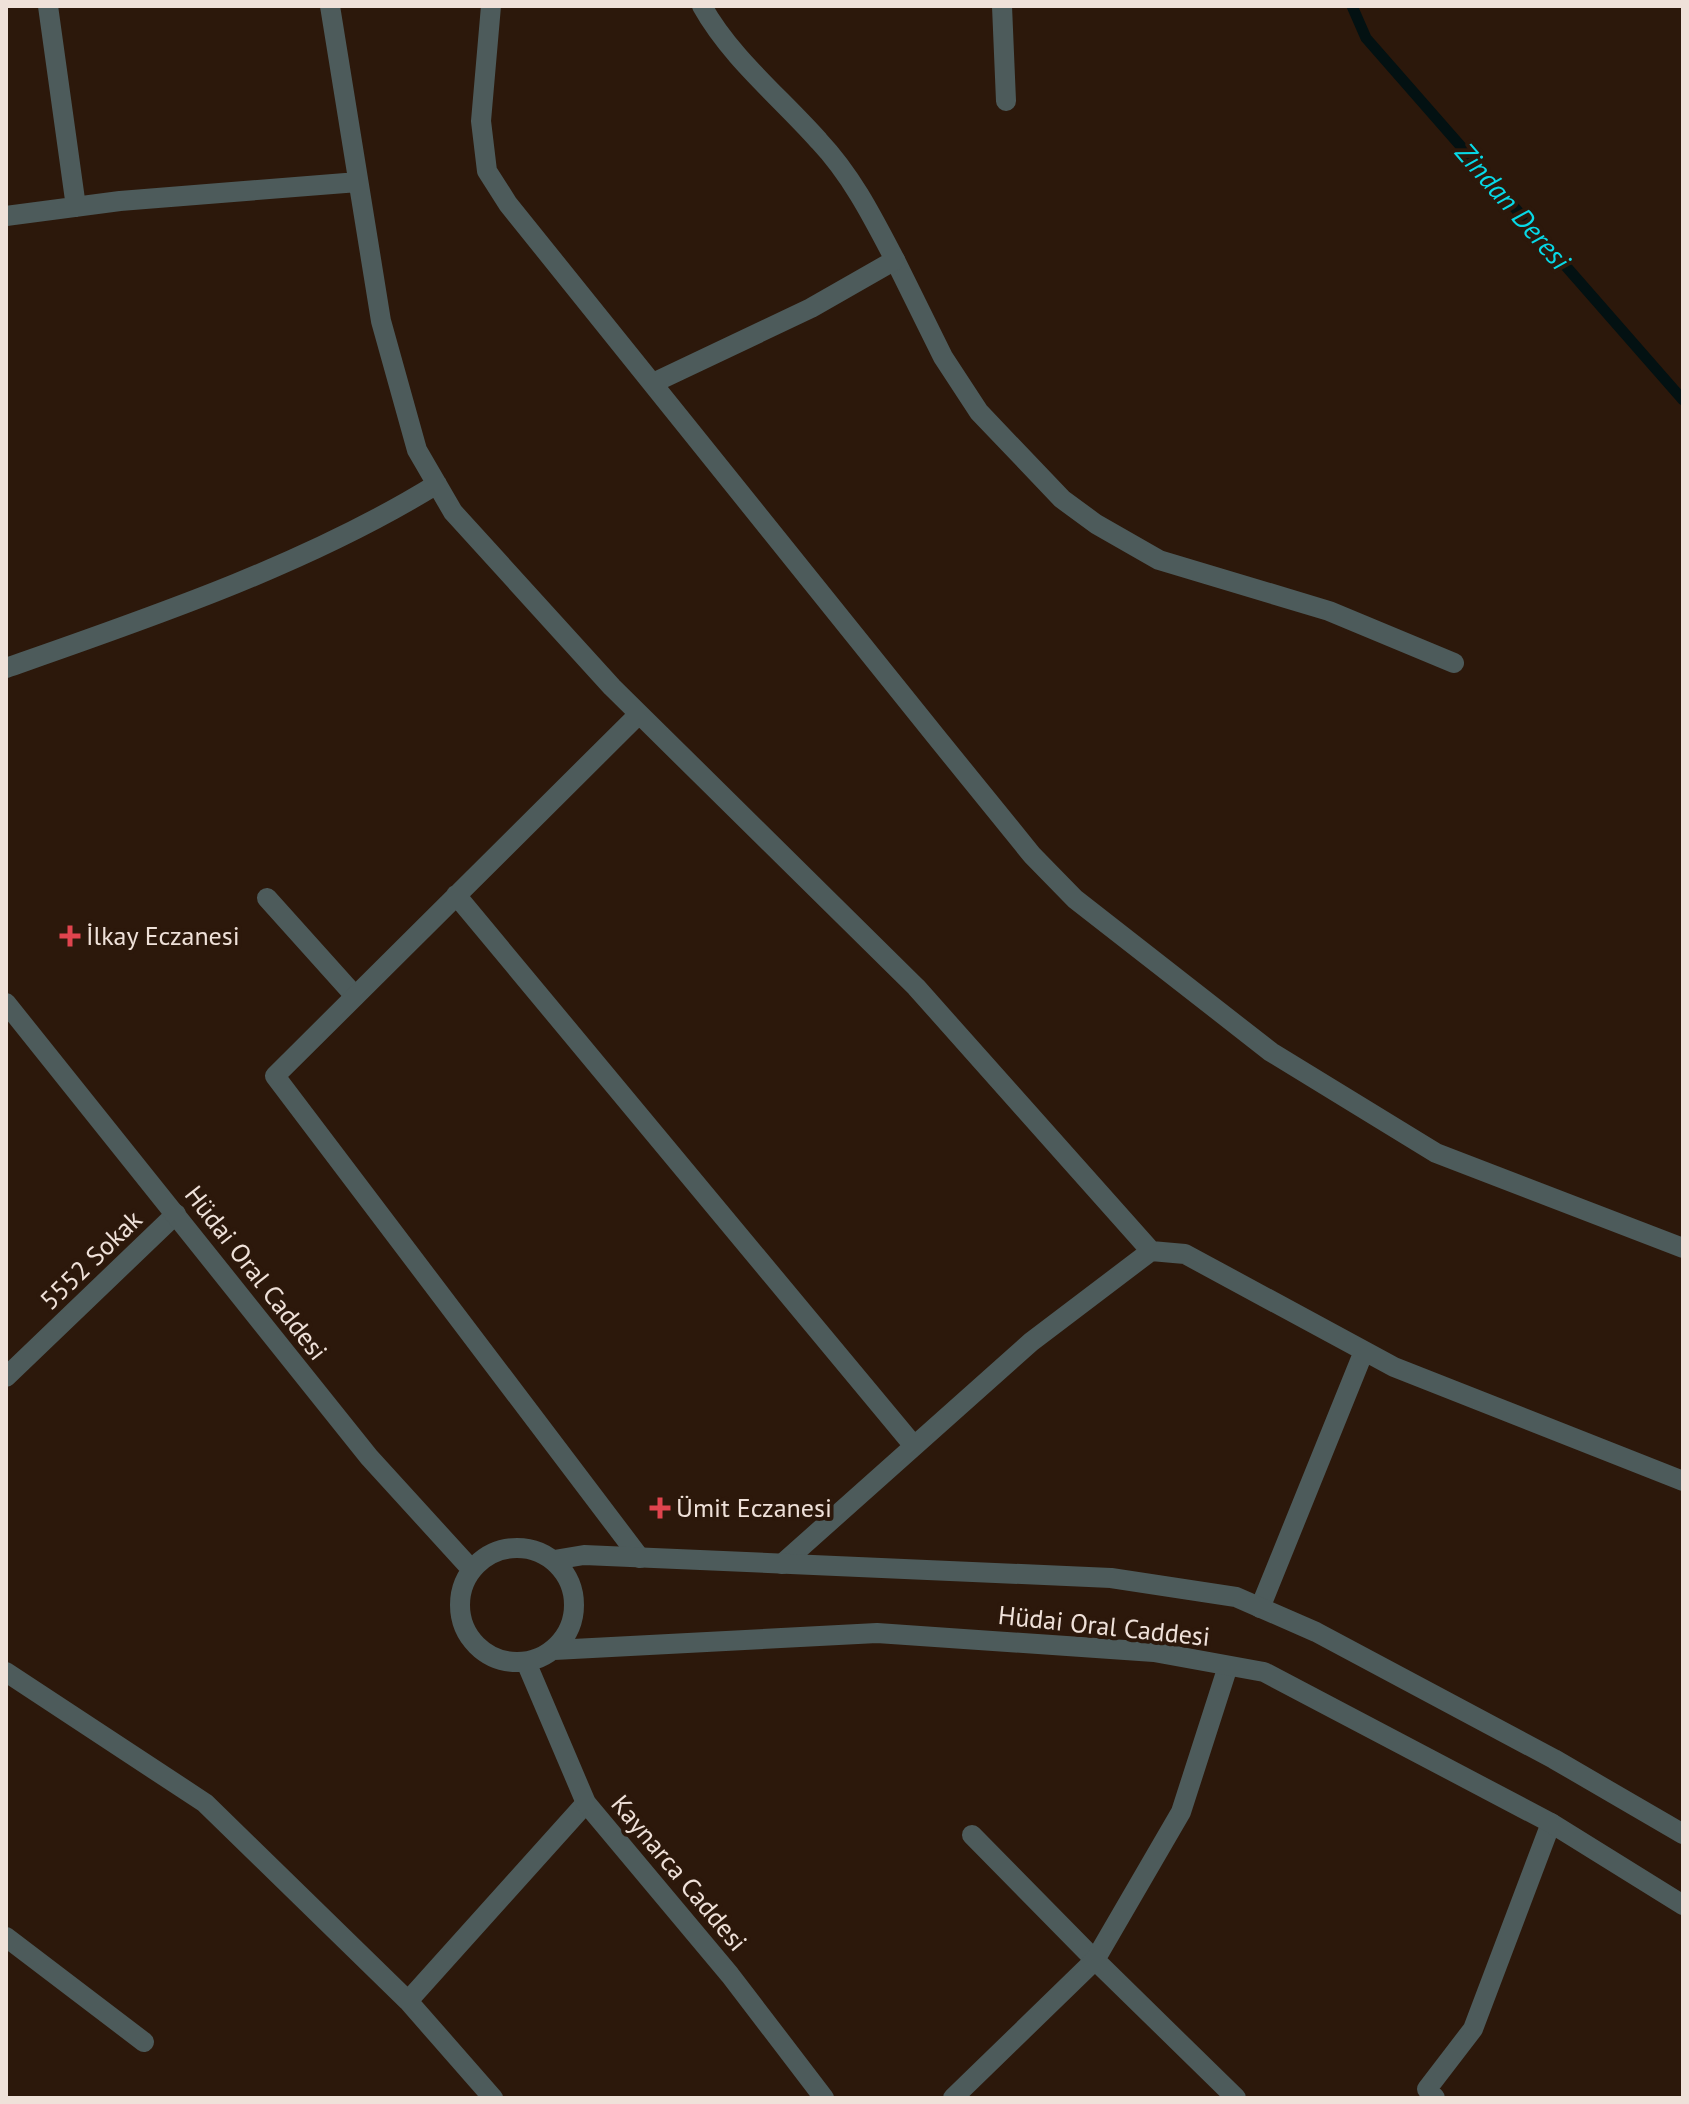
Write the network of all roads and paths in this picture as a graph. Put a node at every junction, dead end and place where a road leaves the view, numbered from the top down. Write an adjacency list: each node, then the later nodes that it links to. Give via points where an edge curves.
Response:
1 (48, 6): 8 (street)
2 (330, 6): 7 (street)
3 (491, 6): 11 (street, via 481,121 487,171)
4 (702, 6): 10 (street, via 718,35 830,154 862,197)
5 (1002, 6): 6 (street)
6 (1006, 101)
7 (358, 182): 8 (street); 12 (street, via 381,321 417,450)
8 (76, 207): 9 (street)
9 (6, 216)
10 (895, 260): 11 (street, via 811,308); 13 (street, via 943,357 979,412 1062,499 1096,524 1159,560 1329,611)
11 (653, 383): 21 (street, via 966,774 1075,899 1271,1052 1436,1153)
12 (437, 484): 14 (street, via 380,520 278,565); 15 (street, via 453,512)
13 (1454, 663)
14 (6, 668)
15 (639, 714): 16 (street); 22 (street, via 916,987)
16 (456, 895): 18 (street); 25 (street)
17 (267, 898): 18 (street)
18 (355, 996): 27 (street, via 275,1076)
19 (6, 1003): 20 (street, Hüdai Oral Caddesi)
20 (176, 1214): 24 (street, 5552 Sokak); 30 (street, Hüdai Oral Caddesi, via 369,1457)
21 (1683, 1248)
22 (1151, 1251): 23 (street, via 1185,1254); 25 (street, via 1031,1342)
23 (1364, 1351): 26 (street); 31 (street)
24 (6, 1377)
25 (914, 1446): 29 (street)
26 (1683, 1481)
27 (640, 1558): 28 (street, Hüdai Oral Caddesi, via 584,1555); 29 (street, Hüdai Oral Caddesi)
28 (554, 1560): 30 (street, via 508,1548); 32 (street, via 575,1596 571,1626)
29 (782, 1564): 31 (street, Hüdai Oral Caddesi, via 1111,1578 1236,1597)
30 (472, 1570): 33 (street, via 463,1584 461,1614 473,1642 497,1659)
31 (1260, 1608): 38 (street, Hüdai Oral Caddesi, via 1316,1632 1554,1759)
32 (554, 1650): 33 (street); 34 (street, Hüdai Oral Caddesi, via 877,1633 1154,1652)
33 (526, 1662): 36 (street, Kaynarca Caddesi)
34 (1228, 1666): 37 (street, Hüdai Oral Caddesi, via 1264,1672); 42 (street, via 1181,1812)
35 (6, 1672): 43 (street, via 205,1803)
36 (586, 1803): 43 (street); 47 (street, Kaynarca Caddesi, via 730,1975)
37 (1551, 1823): 40 (street, Hüdai Oral Caddesi); 45 (street, via 1473,2029)
38 (1683, 1834)
39 (972, 1835): 42 (street)
40 (1683, 1905)
41 (6, 1937): 44 (street)
42 (1095, 1960): 48 (street); 49 (street)
43 (408, 2001): 46 (street)
44 (144, 2042)
45 (1427, 2095)
46 (493, 2098)
47 (824, 2098)
48 (953, 2098)
49 (1236, 2098)

